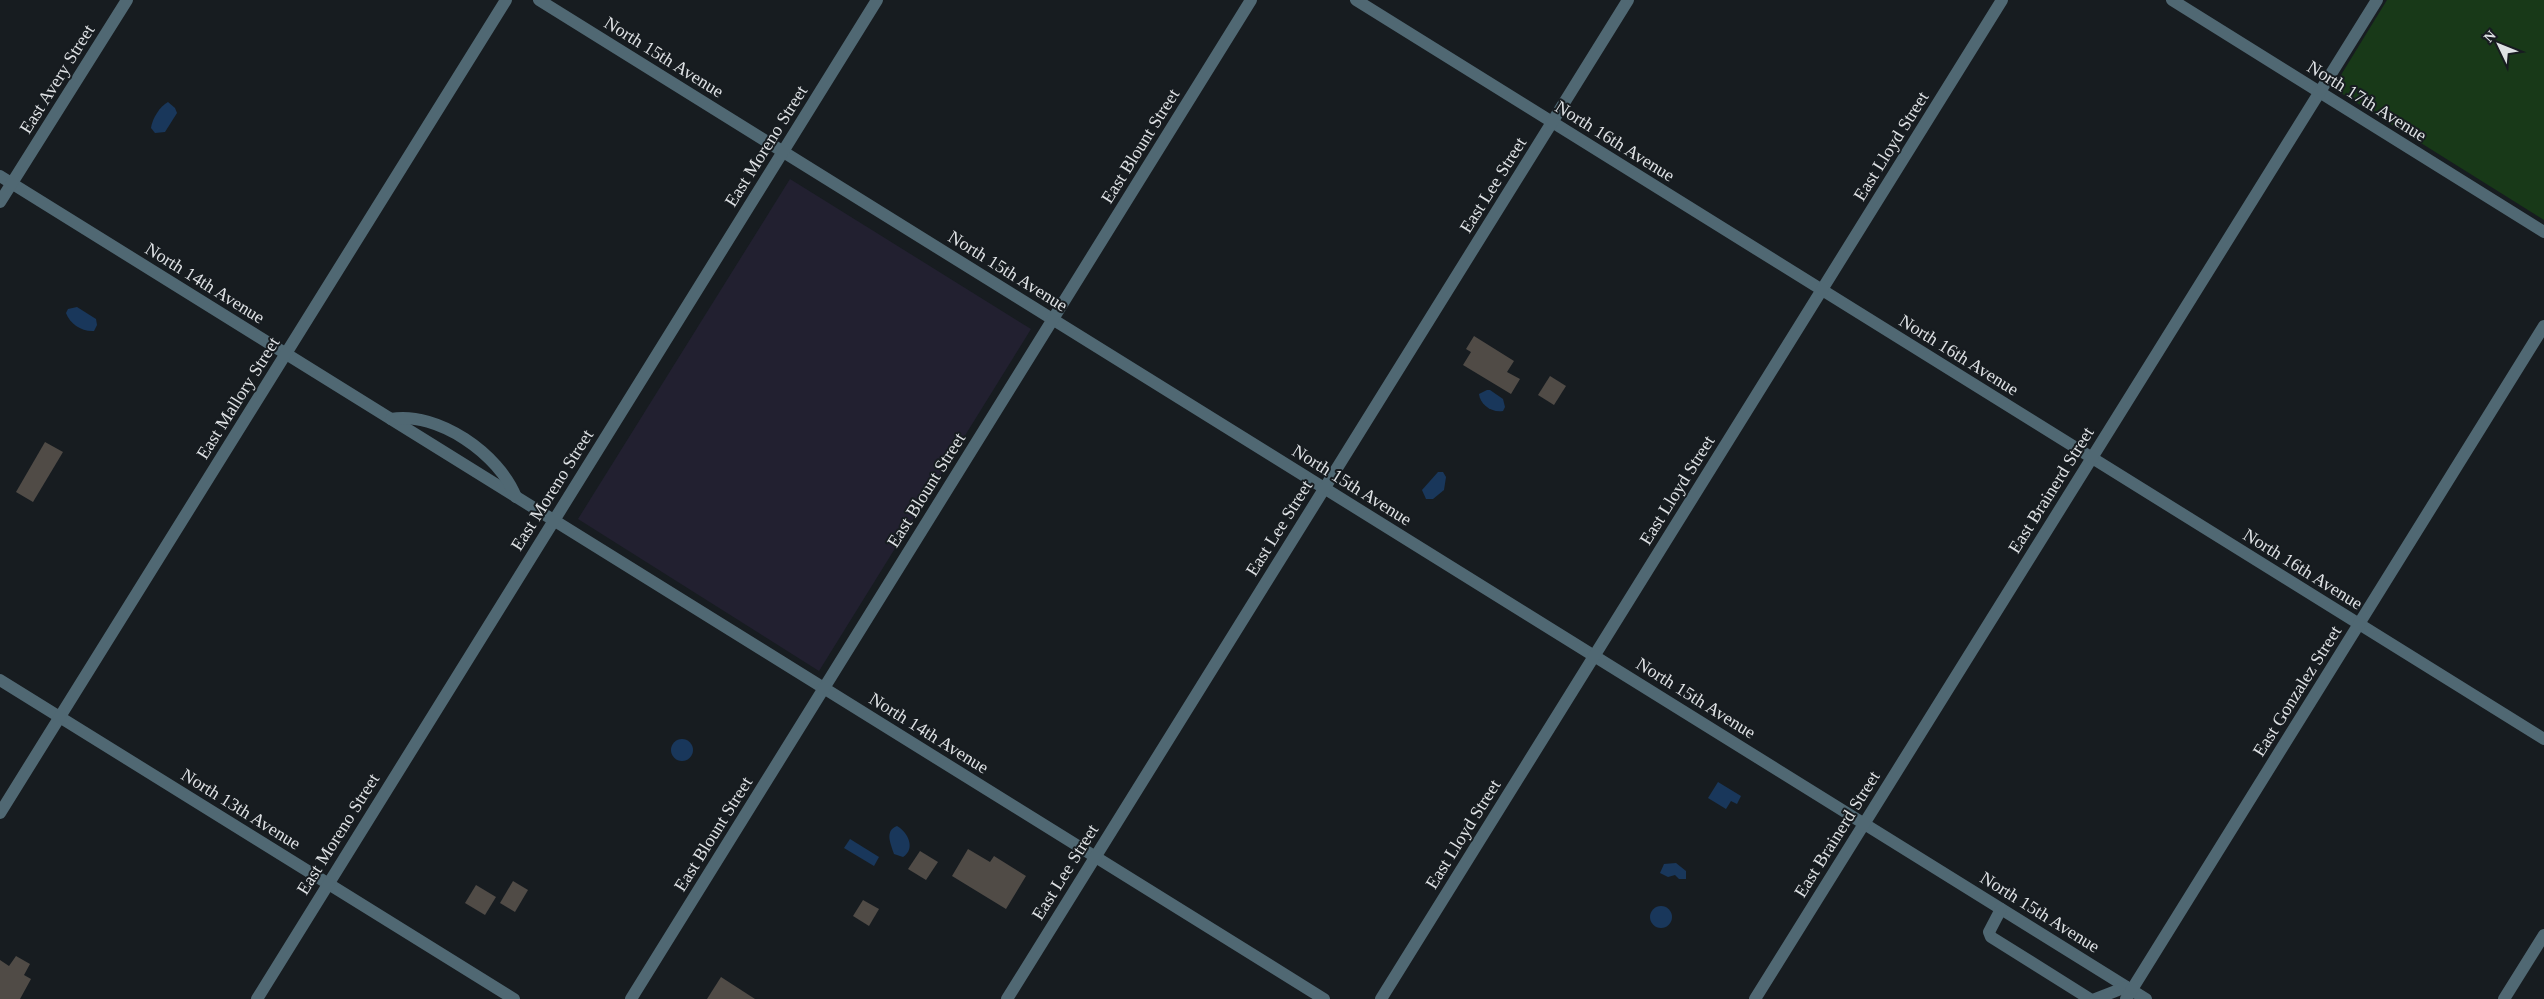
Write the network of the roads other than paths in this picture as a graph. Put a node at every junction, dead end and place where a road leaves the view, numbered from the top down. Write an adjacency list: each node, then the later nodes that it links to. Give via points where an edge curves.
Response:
1 (127, 0): 15 (street, East Avery Street)
2 (506, 0): 21 (street, East Mallory Street)
3 (539, 0): 13 (street, North 15th Avenue)
4 (877, 0): 13 (street, East Moreno Street)
5 (1251, 0): 19 (street, East Blount Street)
6 (1356, 0): 12 (street, North 16th Avenue)
7 (1628, 0): 12 (street, East Lee Street)
8 (2002, 0): 18 (street, East Lloyd Street)
9 (2172, 0): 11 (street, North 17th Avenue)
10 (2377, 0): 11 (street, East Brainerd Street)
11 (2320, 92): 17 (street, North 17th Avenue); 23 (street, East Brainerd Street)
12 (1552, 122): 18 (street, North 16th Avenue); 24 (street, East Lee Street)
13 (783, 152): 19 (street, North 15th Avenue); 26 (street, East Moreno Street)
14 (0, 176): 15 (street, North 14th Avenue)
15 (12, 184): 16 (street, East Avery Street); 21 (street, North 14th Avenue)
16 (0, 202)
17 (2544, 232)
18 (1822, 290): 23 (street, North 16th Avenue); 28 (street, East Lloyd Street)
19 (1053, 320): 24 (street, North 15th Avenue); 30 (street, East Blount Street)
20 (2544, 326): 27 (street, East Gonzalez Street)
21 (286, 354): 22 (street, North 14th Avenue); 31 (street, East Mallory Street)
22 (391, 419): 25 (street, North 14th Avenue); 25 (street, via 404,417 444,428 472,444 504,474)
23 (2092, 458): 27 (street, North 16th Avenue); 34 (street, East Brainerd Street)
24 (1324, 488): 28 (street, North 15th Avenue); 35 (street, East Lee Street)
25 (516, 497): 26 (street, North 14th Avenue)
26 (554, 520): 30 (street, North 14th Avenue); 36 (street, East Moreno Street)
27 (2359, 624): 32 (street, North 16th Avenue); 39 (street, East Gonzalez Street)
28 (1594, 656): 34 (street, North 15th Avenue); 45 (street, East Lloyd Street)
29 (0, 680): 31 (street, North 13th Avenue)
30 (824, 688): 35 (street, North 14th Avenue); 42 (street, East Blount Street)
31 (60, 717): 33 (street, East Mallory Street); 36 (street, North 13th Avenue)
32 (2544, 739)
33 (0, 813)
34 (1864, 824): 37 (street, North 15th Avenue); 46 (street, East Brainerd Street)
35 (1095, 857): 43 (street, East Lee Street); 44 (street, North 14th Avenue)
36 (328, 884): 40 (street, East Moreno Street); 41 (street, North 13th Avenue)
37 (2001, 909): 39 (street, North 15th Avenue); 47 (street, via 1988,932 1991,937)
38 (2544, 935): 50 (street)
39 (2128, 992): 48 (street); 49 (street, North 15th Avenue)
40 (257, 999)
41 (514, 999)
42 (631, 999)
43 (1007, 999)
44 (1324, 999)
45 (1381, 999)
46 (1755, 999)
47 (2090, 999)
48 (2095, 999)
49 (2146, 999)
50 (2504, 999)

